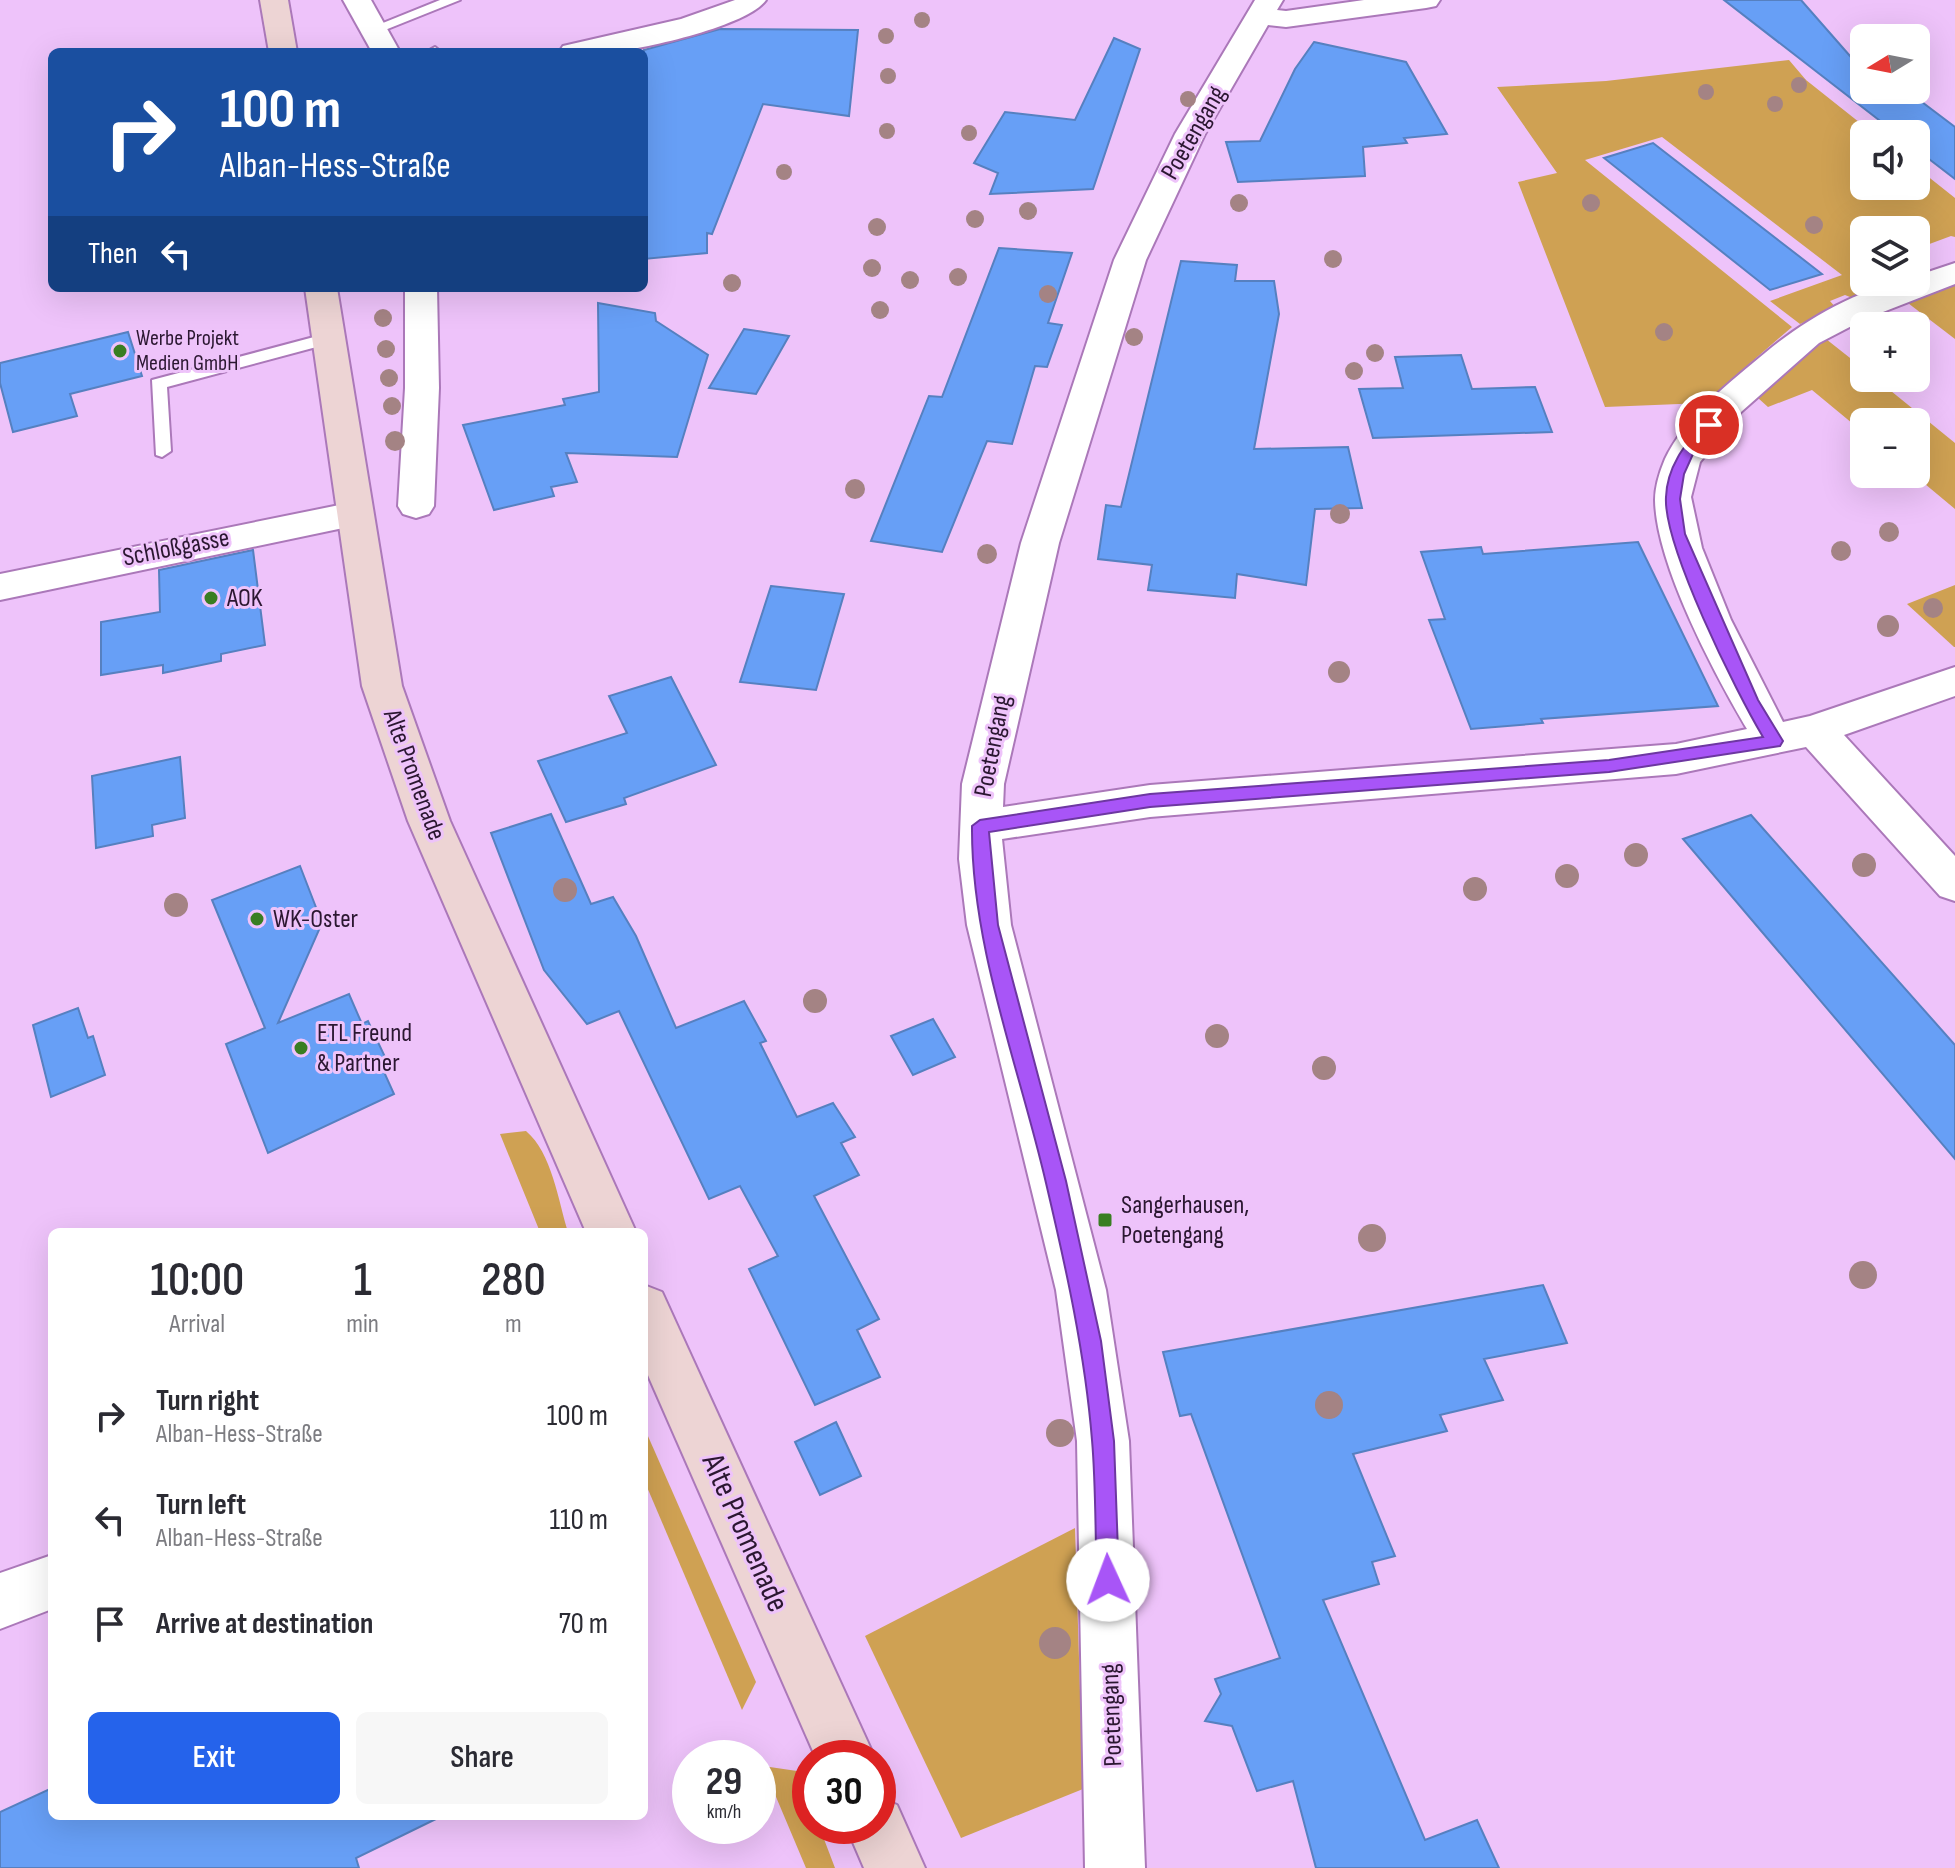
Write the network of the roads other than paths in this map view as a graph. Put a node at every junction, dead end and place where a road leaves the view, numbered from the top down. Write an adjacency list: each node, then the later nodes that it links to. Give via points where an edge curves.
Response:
1 (274, 0): 8 (main road)
2 (357, 0): 7 (street)
3 (453, 0): 7 (lane)
4 (752, 0): 9 (street, via 689,26)
5 (1426, 0): 6 (street, via 1286,19)
6 (1265, 8): 21 (street, Poetengang, via 1183,148 1120,287 1040,543 990,744)
7 (380, 41)
8 (282, 48)
9 (576, 48)
10 (1955, 273): 20 (street, via 1807,336 1698,436 1677,474 1677,534 1750,701)
11 (322, 292): 13 (main road, Alte Promenade)
12 (421, 292): 15 (street)
13 (329, 338): 14 (lane, via 158,384); 16 (main road, Alte Promenade)
14 (162, 451)
15 (416, 506)
16 (354, 514): 17 (street, Schloßgasse); 23 (main road, Alte Promenade, via 382,686 405,757)
17 (0, 587)
18 (1955, 681): 19 (street)
19 (1815, 730): 20 (street); 22 (street)
20 (1774, 741): 21 (street, via 1609,766 1150,801)
21 (980, 826): 30 (street, Poetengang, via 989,925 1056,1181 1097,1380 1105,1487)
22 (1955, 884)
23 (609, 1228)
24 (648, 1317): 27 (main road, Alte Promenade)
25 (48, 1583): 26 (street)
26 (0, 1601)
27 (838, 1740)
28 (884, 1844): 29 (main road)
29 (895, 1868)
30 (1115, 1868)

